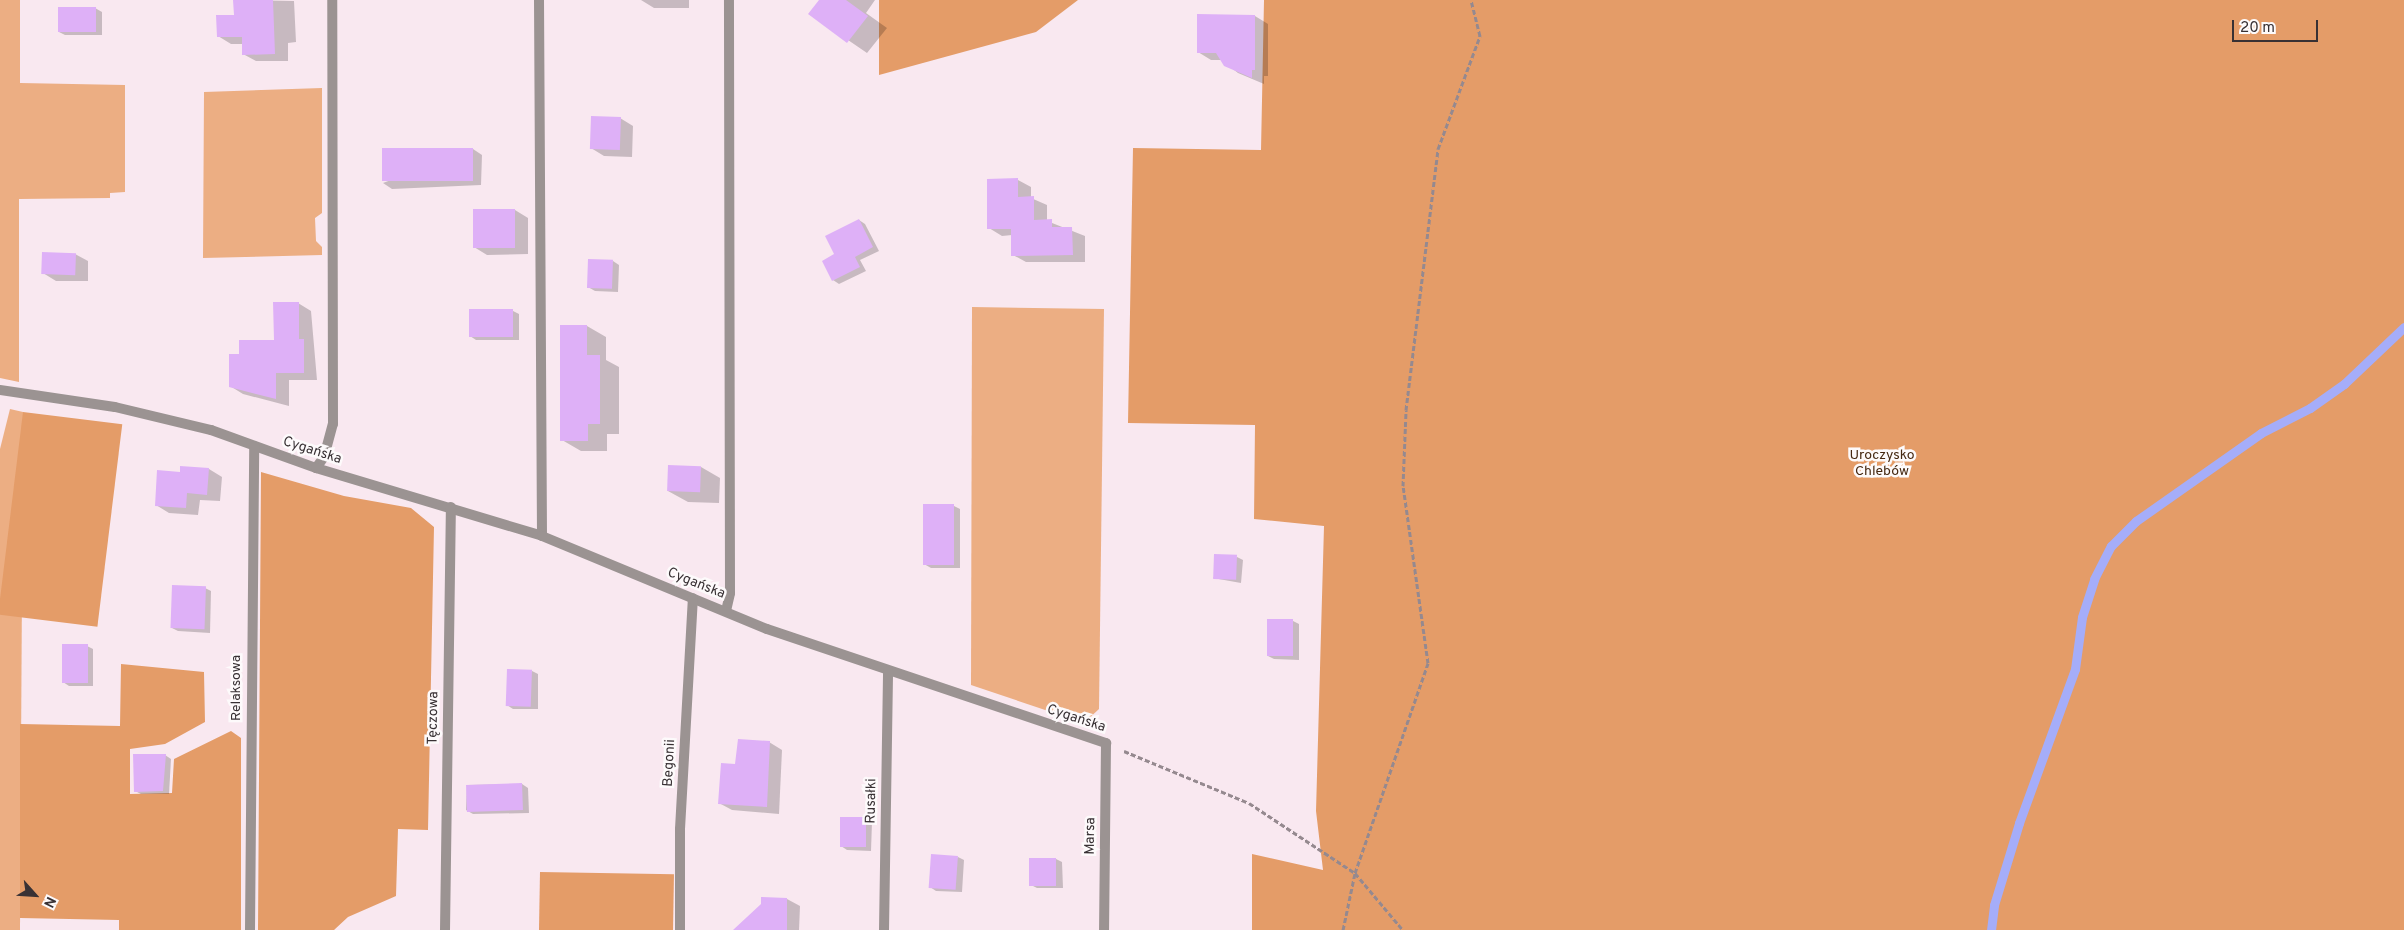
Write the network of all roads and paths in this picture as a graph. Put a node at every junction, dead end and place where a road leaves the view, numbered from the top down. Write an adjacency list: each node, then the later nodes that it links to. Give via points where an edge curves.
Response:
1 (332, 0): 7 (street, via 332,424 324,456)
2 (539, 0): 9 (street)
3 (729, 0): 11 (street, via 730,593)
4 (1471, 0): 14 (path, via 1480,36 1438,149 1406,410 1403,486 1428,663)
5 (0, 390): 6 (street, Cygańska, via 115,407 210,430)
6 (254, 446): 7 (street, Cygańska); 15 (street, Relaksowa)
7 (316, 468): 8 (street, Cygańska)
8 (451, 507): 9 (street, Cygańska); 16 (street, Tęczowa)
9 (542, 536): 10 (street, Cygańska)
10 (693, 598): 11 (street, Cygańska); 17 (street, Begonii, via 680,829)
11 (726, 611): 12 (street, Cygańska)
12 (888, 671): 13 (street, Cygańska); 18 (street, Rusałki)
13 (1106, 743): 14 (path, Cygańska, via 1249,803); 19 (street, Marsa)
14 (1355, 873): 20 (path); 21 (path, Cygańska)
15 (250, 930)
16 (445, 930)
17 (680, 930)
18 (884, 930)
19 (1104, 930)
20 (1343, 930)
21 (1403, 930)

